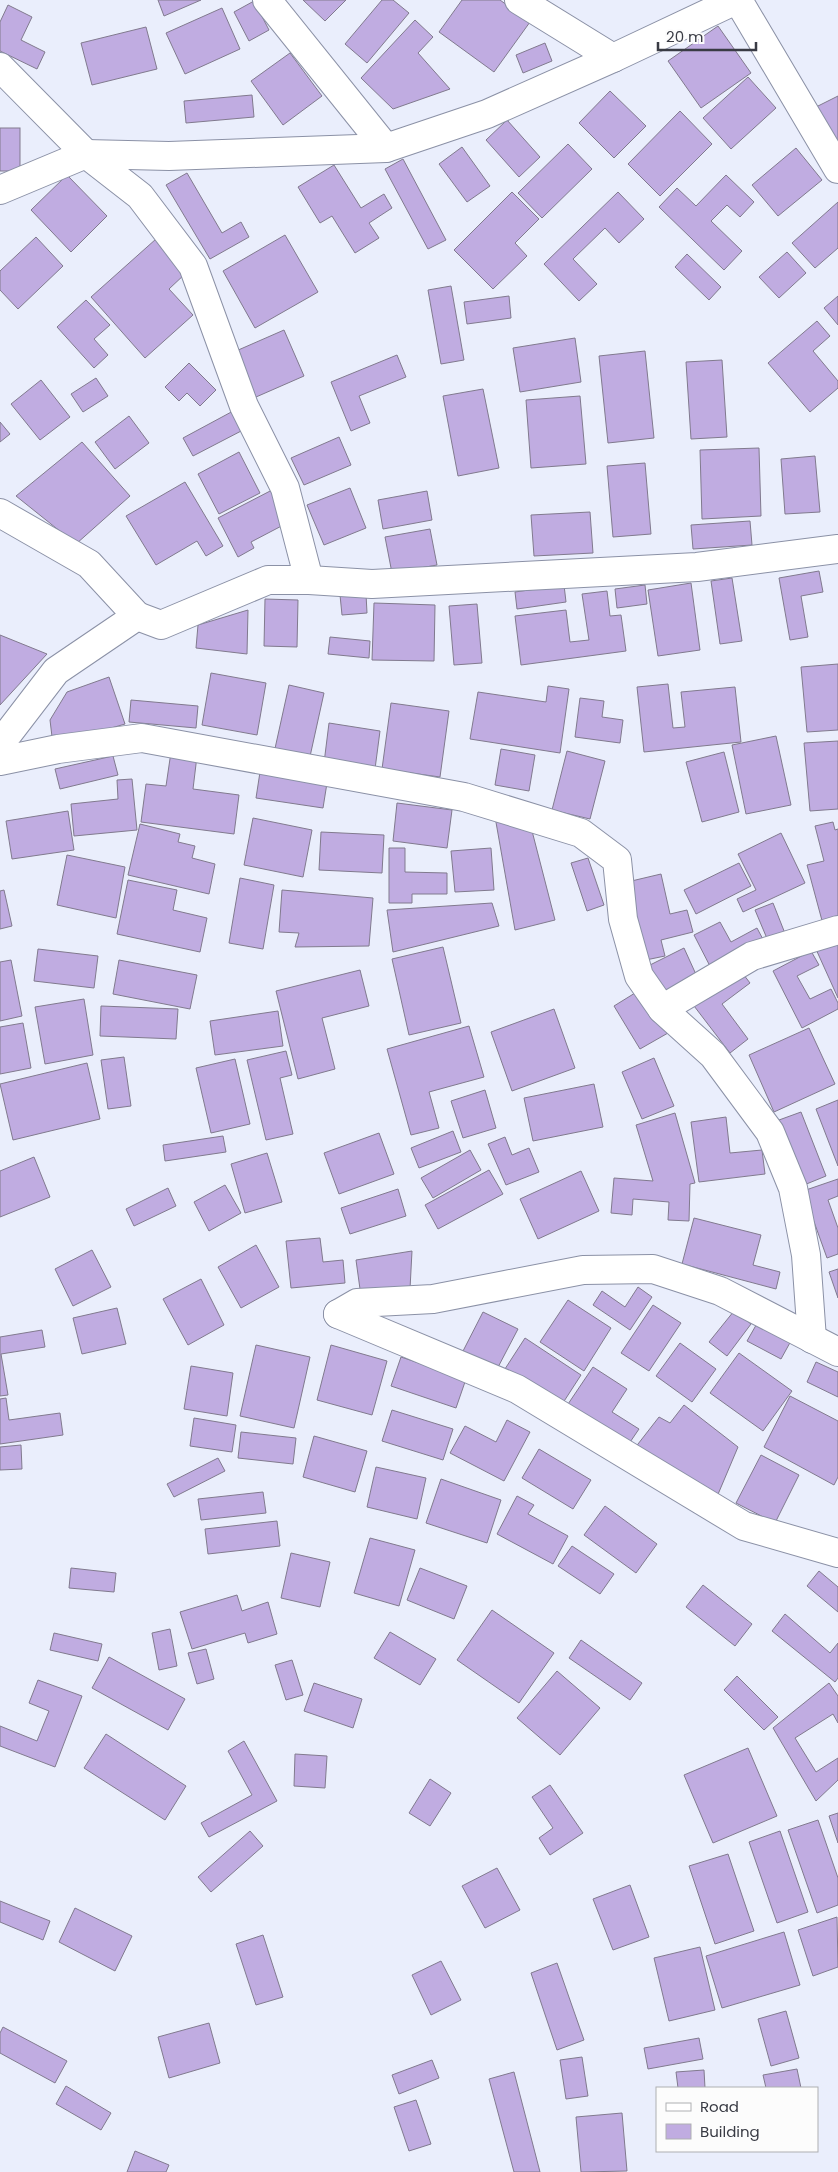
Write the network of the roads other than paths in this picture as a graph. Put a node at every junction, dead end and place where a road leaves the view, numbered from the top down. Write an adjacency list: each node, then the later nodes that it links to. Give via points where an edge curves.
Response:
1 (267, 0): 6 (street)
2 (519, 0): 4 (street)
3 (737, 0): 4 (street); 8 (street)
4 (613, 58): 6 (street, via 487,114)
5 (0, 66): 7 (street)
6 (386, 148): 7 (street, via 169,156)
7 (86, 154): 9 (street); 12 (street, via 140,196 193,266 244,406 285,488)
8 (838, 169)
9 (0, 190)
10 (1, 518): 13 (street, via 89,564)
11 (838, 549): 12 (street, via 697,567 372,584)
12 (310, 580): 13 (street, via 268,580 161,625)
13 (136, 616): 14 (street, via 56,671)
14 (0, 744)
15 (0, 761): 17 (street, via 58,748 142,738 464,798 581,833 617,860 623,919 639,976)
16 (838, 930): 17 (street, via 752,956)
17 (662, 1009): 18 (street, via 713,1055 770,1132 793,1188 806,1255)
18 (812, 1339): 19 (street); 20 (street, via 720,1291 653,1269 583,1270 433,1299 357,1304 338,1314 516,1389 744,1526)
19 (838, 1352)
20 (838, 1553)

